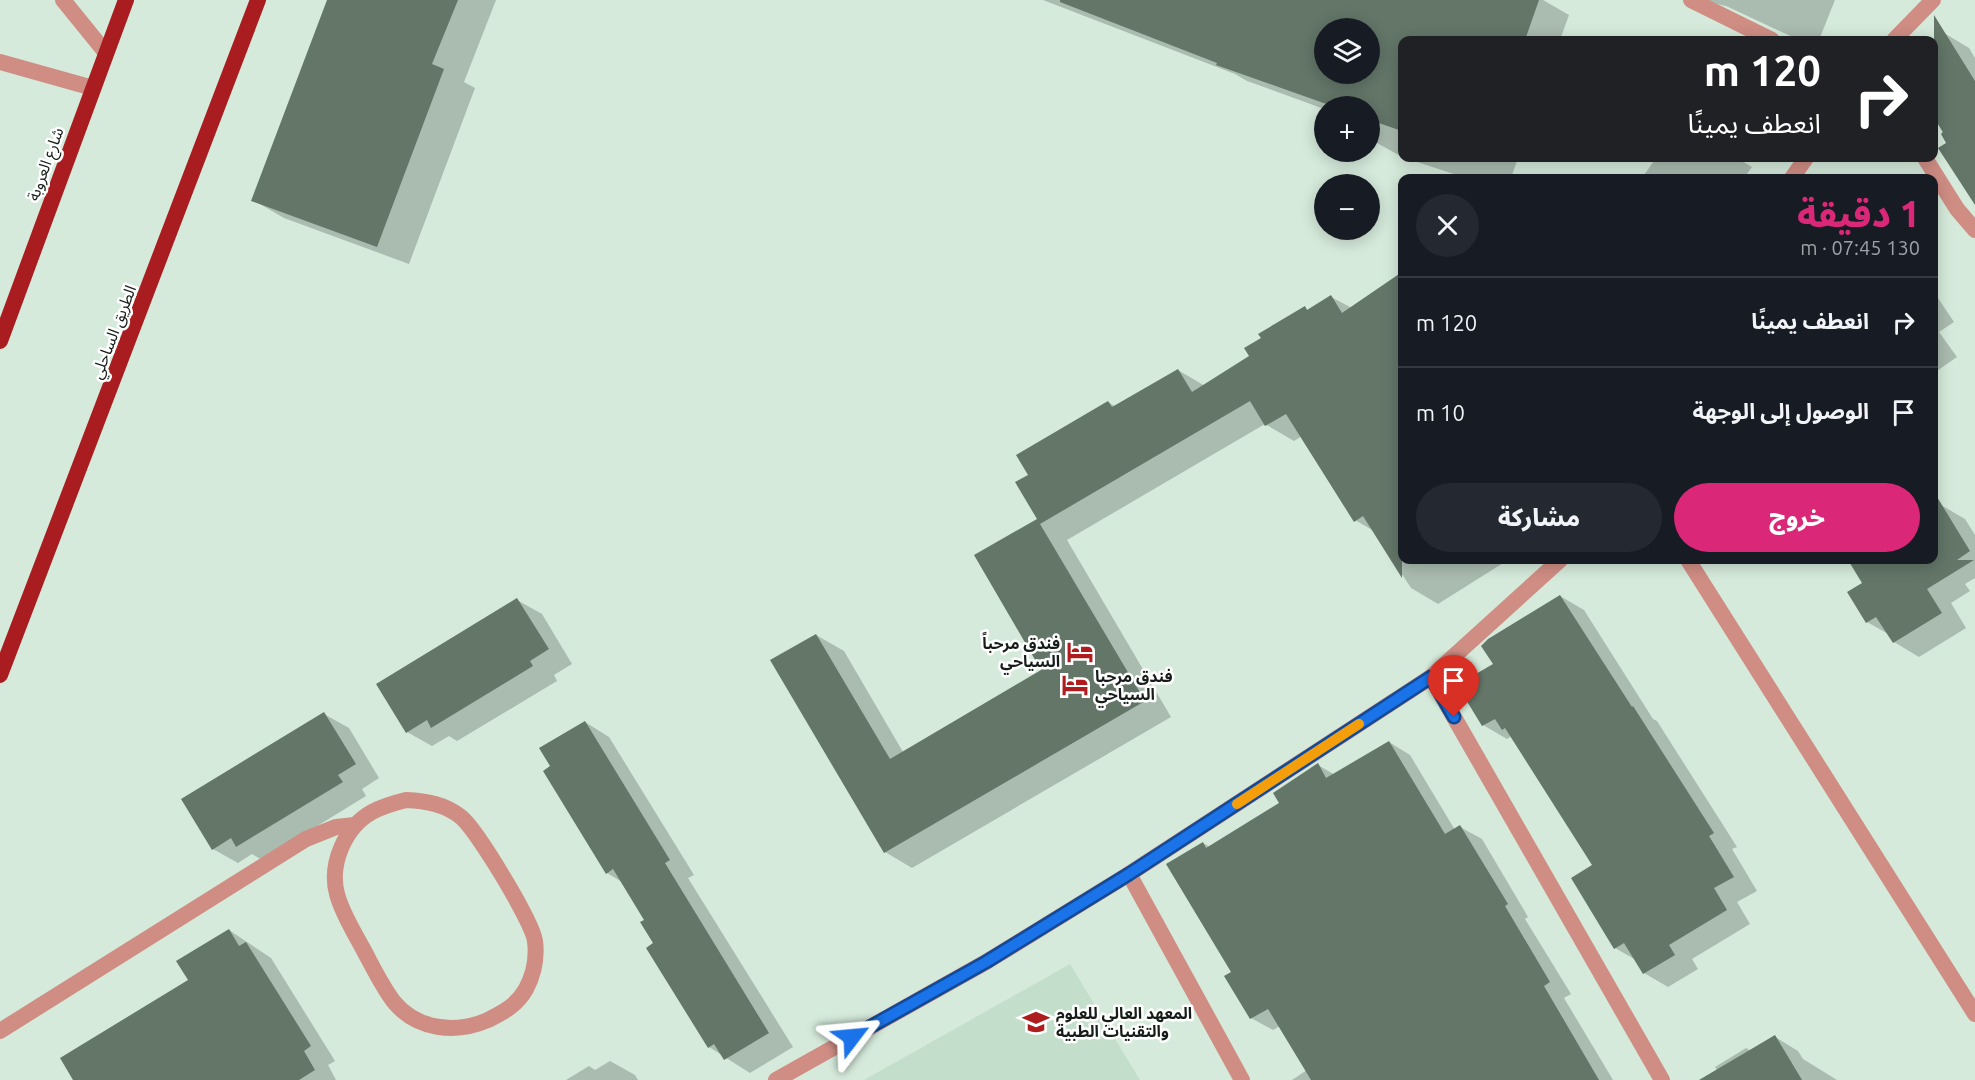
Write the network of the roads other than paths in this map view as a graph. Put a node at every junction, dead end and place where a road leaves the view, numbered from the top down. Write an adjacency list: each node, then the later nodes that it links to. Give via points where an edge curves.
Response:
1 (63, 0): 8 (street)
2 (126, 0): 8 (highway, شارع العروبة)
3 (258, 0): 16 (highway, الطريق الساحلي)
4 (1691, 0): 6 (street)
5 (1933, 0): 7 (street)
6 (1764, 36)
7 (1898, 36)
8 (106, 53): 10 (highway, شارع العروبة)
9 (0, 62): 10 (street)
10 (93, 88): 13 (highway, شارع العروبة)
11 (1938, 179): 12 (street)
12 (1975, 230)
13 (0, 341)
14 (1556, 564): 17 (street)
15 (1691, 564): 20 (street)
16 (0, 675)
17 (1431, 677): 19 (street); 24 (street)
18 (355, 825): 18 (street, via 338,856 336,891 342,909 395,1004 421,1023 459,1029 505,1012 516,1003 531,978 536,959 535,939 474,831 461,817 425,801 387,804); 21 (street, via 336,827 306,839)
19 (1129, 874): 22 (street, via 986,962); 23 (street)
20 (1975, 1014)
21 (0, 1031)
22 (776, 1080)
23 (1242, 1080)
24 (1662, 1080)

